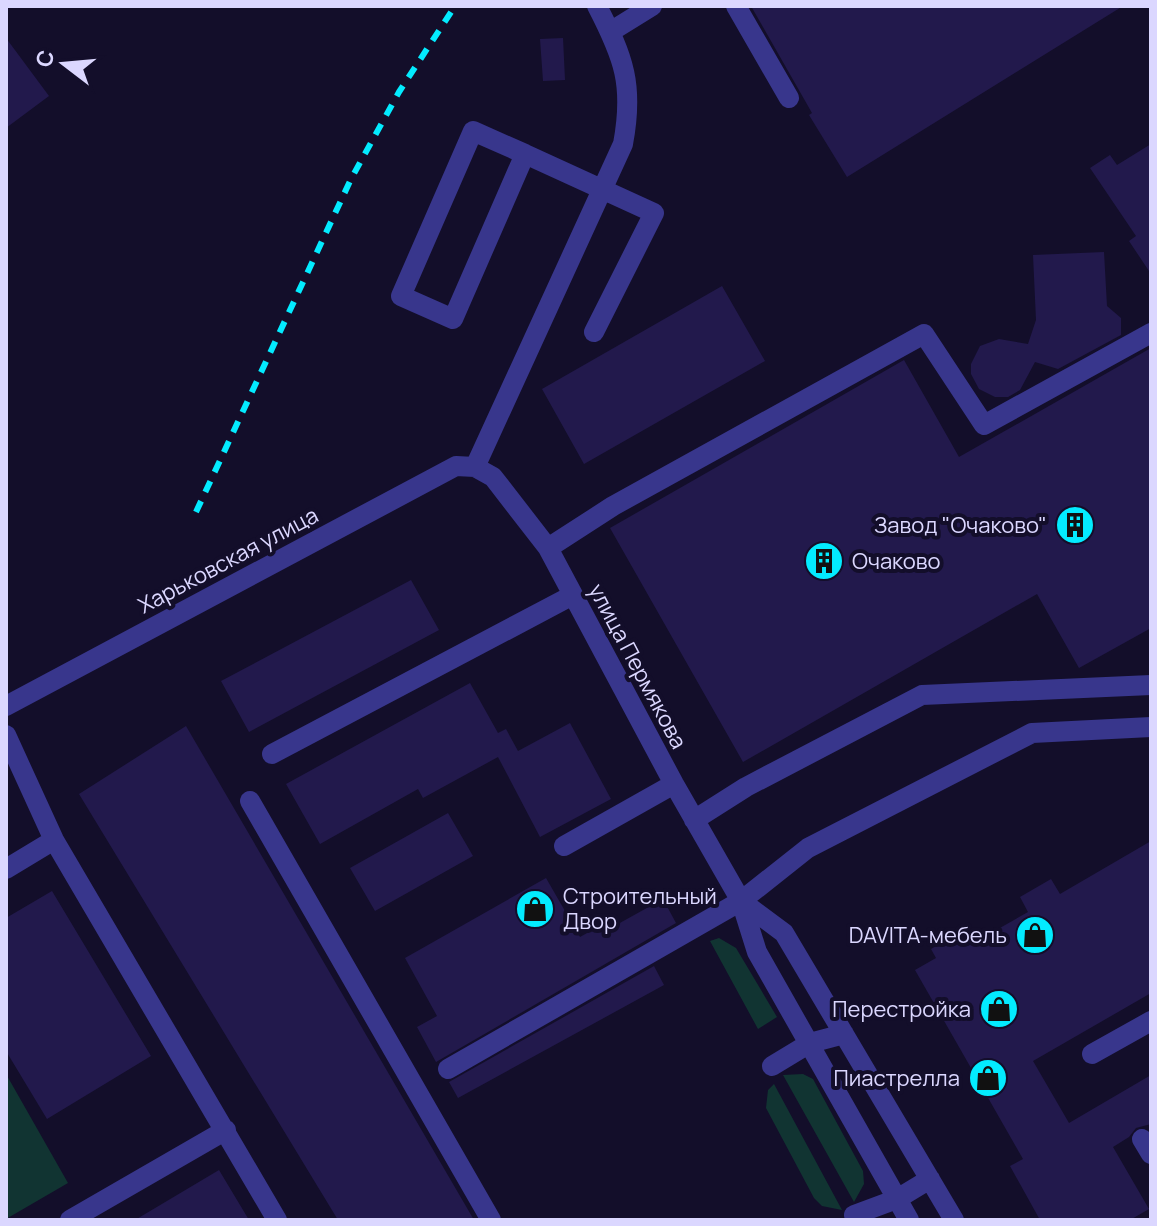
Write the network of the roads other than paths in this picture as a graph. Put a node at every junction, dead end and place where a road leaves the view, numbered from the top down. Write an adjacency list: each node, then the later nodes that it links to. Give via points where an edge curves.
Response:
1 (597, 6): 4 (street)
2 (652, 6): 4 (street)
3 (736, 6): 5 (street)
4 (610, 32): 7 (street, via 624,65 630,107 623,144)
5 (789, 98)
6 (525, 154): 6 (street, via 453,319 401,296 473,131); 7 (street)
7 (602, 190): 8 (street, via 654,213); 10 (street)
8 (594, 332)
9 (1151, 333): 11 (street, via 984,425 924,334 613,506)
10 (475, 467): 11 (street, улица Пермякова, via 493,477); 14 (street, Харьковская улица, via 456,466 426,481)
11 (548, 548): 12 (street, улица Пермякова)
12 (573, 595): 17 (street); 18 (street, улица Пермякова)
13 (1151, 685): 20 (street, via 922,695)
14 (6, 706)
15 (1151, 727): 24 (street, via 1032,733 792,857)
16 (6, 735): 21 (street)
17 (272, 754)
18 (674, 784): 20 (street, улица Пермякова); 22 (street)
19 (250, 801): 37 (street)
20 (694, 820): 24 (street, улица Пермякова)
21 (54, 840): 23 (street); 31 (street)
22 (564, 846)
23 (6, 869)
24 (741, 901): 26 (street, улица Пермякова, via 784,933); 27 (street, улица Пермякова, via 757,952); 30 (street)
25 (1151, 1021): 28 (street)
26 (844, 1034): 27 (street); 32 (street, улица Пермякова)
27 (810, 1043): 29 (street); 33 (street, улица Пермякова)
28 (1092, 1054)
29 (772, 1066)
30 (448, 1069)
31 (226, 1130): 35 (street); 36 (street)
32 (930, 1179): 33 (street); 39 (street, улица Пермякова)
33 (897, 1199): 34 (street); 38 (street, улица Пермякова)
34 (854, 1215)
35 (70, 1220)
36 (277, 1220)
37 (491, 1220)
38 (909, 1220)
39 (954, 1220)

